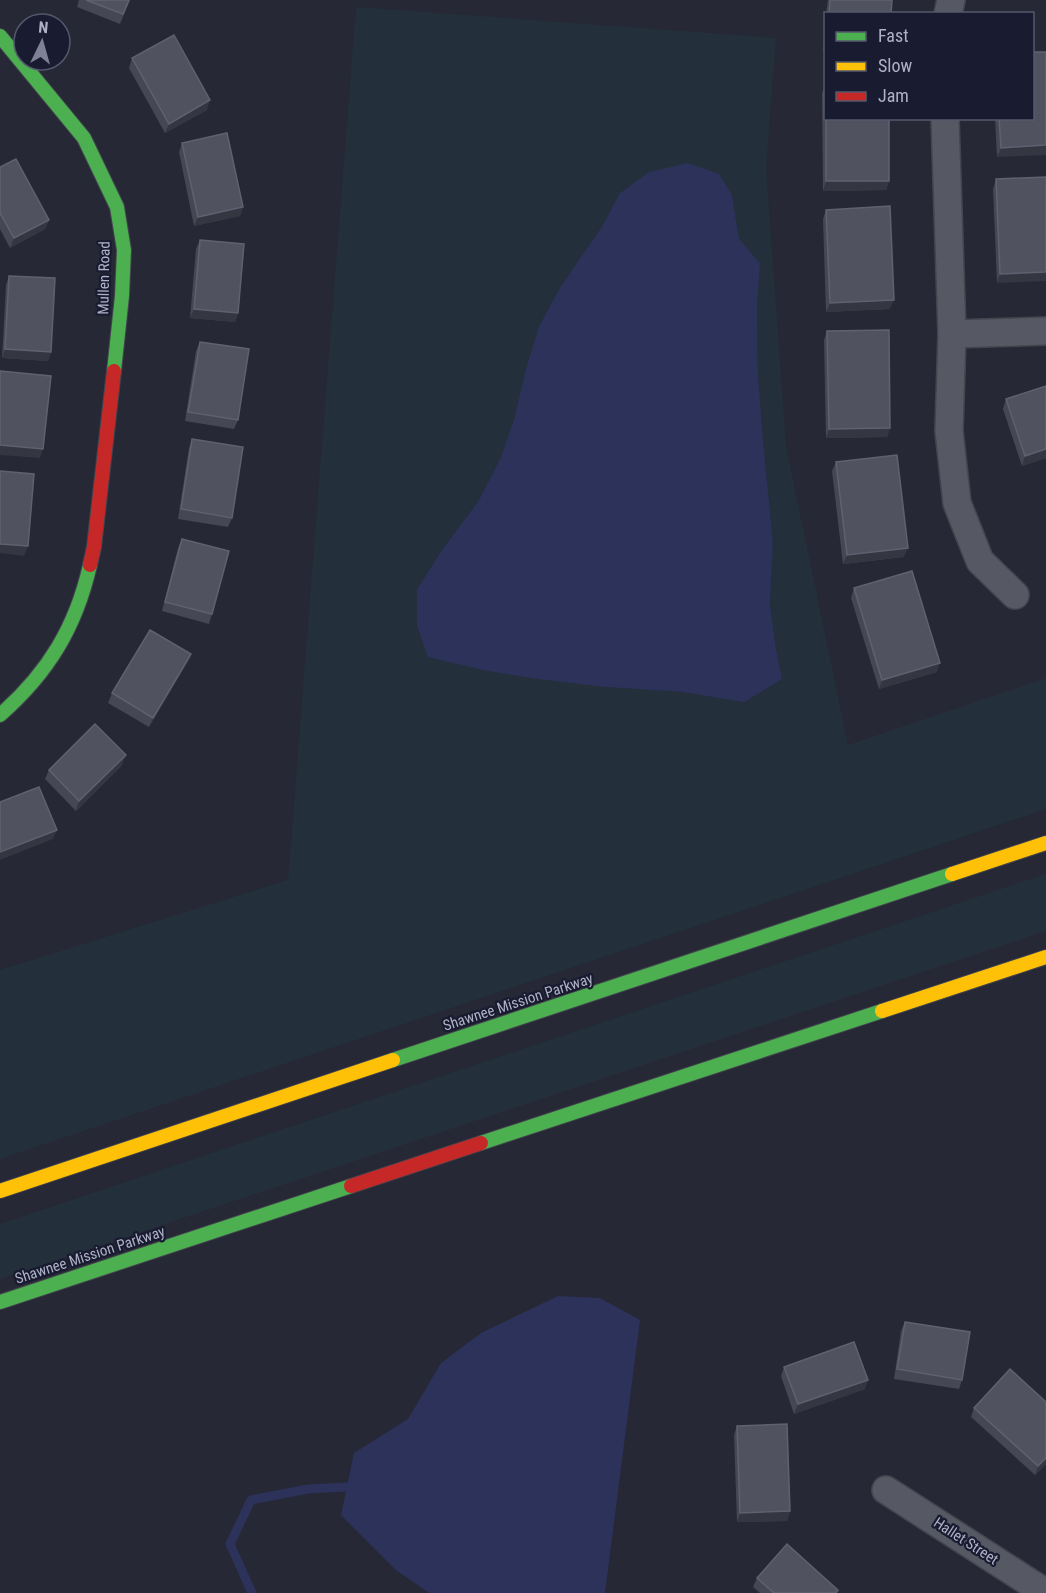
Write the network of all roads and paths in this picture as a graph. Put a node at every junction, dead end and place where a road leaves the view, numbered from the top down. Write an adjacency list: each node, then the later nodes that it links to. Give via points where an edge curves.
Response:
1 (0, 36): 6 (main road, Mullen Road, via 84,138 117,207 124,250 89,574 76,616 52,660 19,700)
2 (945, 120): 4 (street)
3 (1046, 331): 4 (street)
4 (952, 334): 5 (street, via 949,431 957,503 981,561)
5 (1015, 595)
6 (0, 715)
7 (1046, 843): 9 (main road, Shawnee Mission Parkway)
8 (1046, 957): 10 (main road, Shawnee Mission Parkway)
9 (0, 1191)
10 (0, 1302)
11 (886, 1490): 12 (street, Hallet Street)
12 (1046, 1593)

